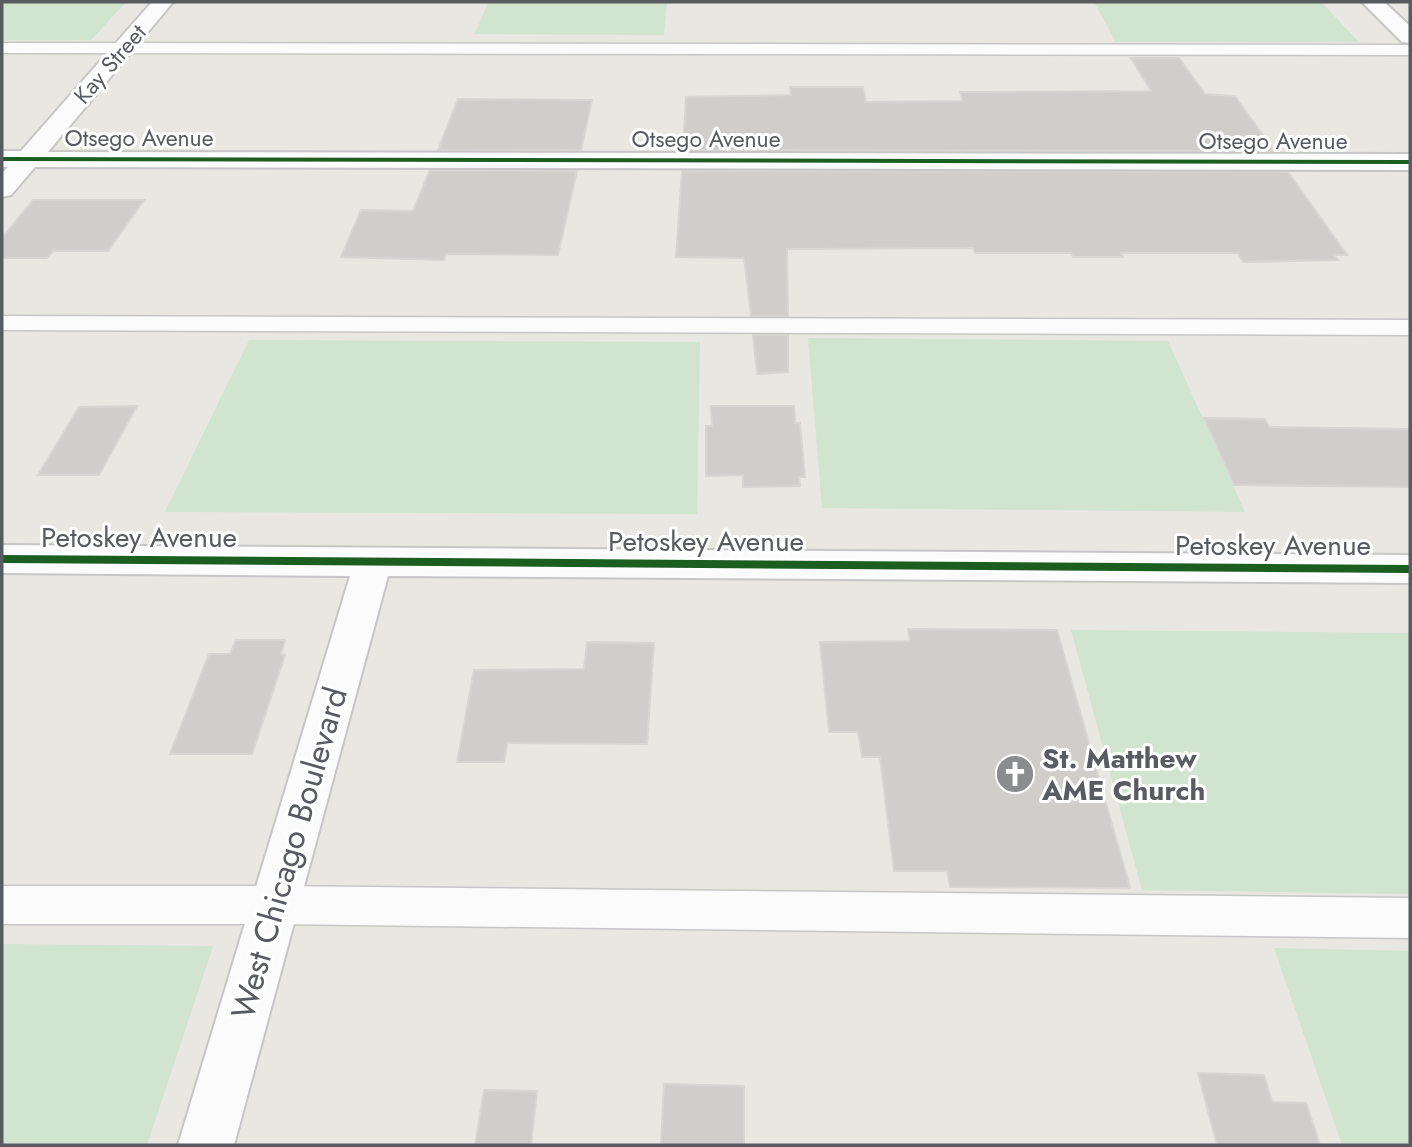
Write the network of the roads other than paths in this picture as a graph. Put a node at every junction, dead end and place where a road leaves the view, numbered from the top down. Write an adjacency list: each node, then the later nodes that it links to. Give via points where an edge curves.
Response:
1 (163, 2): 5 (street, Kay Street)
2 (1372, 2): 3 (street)
3 (1410, 37)
4 (2, 48): 5 (lane)
5 (122, 49): 6 (lane); 8 (street, Kay Street)
6 (1410, 50)
7 (2, 159): 8 (street, Otsego Avenue)
8 (28, 159): 9 (street, Otsego Avenue); 10 (street, Kay Street)
9 (1410, 162)
10 (2, 189)
11 (2, 323): 12 (lane)
12 (1410, 328)
13 (2, 559): 14 (street, Petoskey Avenue)
14 (373, 561): 15 (street, Petoskey Avenue); 17 (street, West Chicago Boulevard)
15 (1410, 569)
16 (2, 905): 17 (lane)
17 (275, 905): 18 (lane); 19 (street, West Chicago Boulevard)
18 (1410, 918)
19 (206, 1145)

